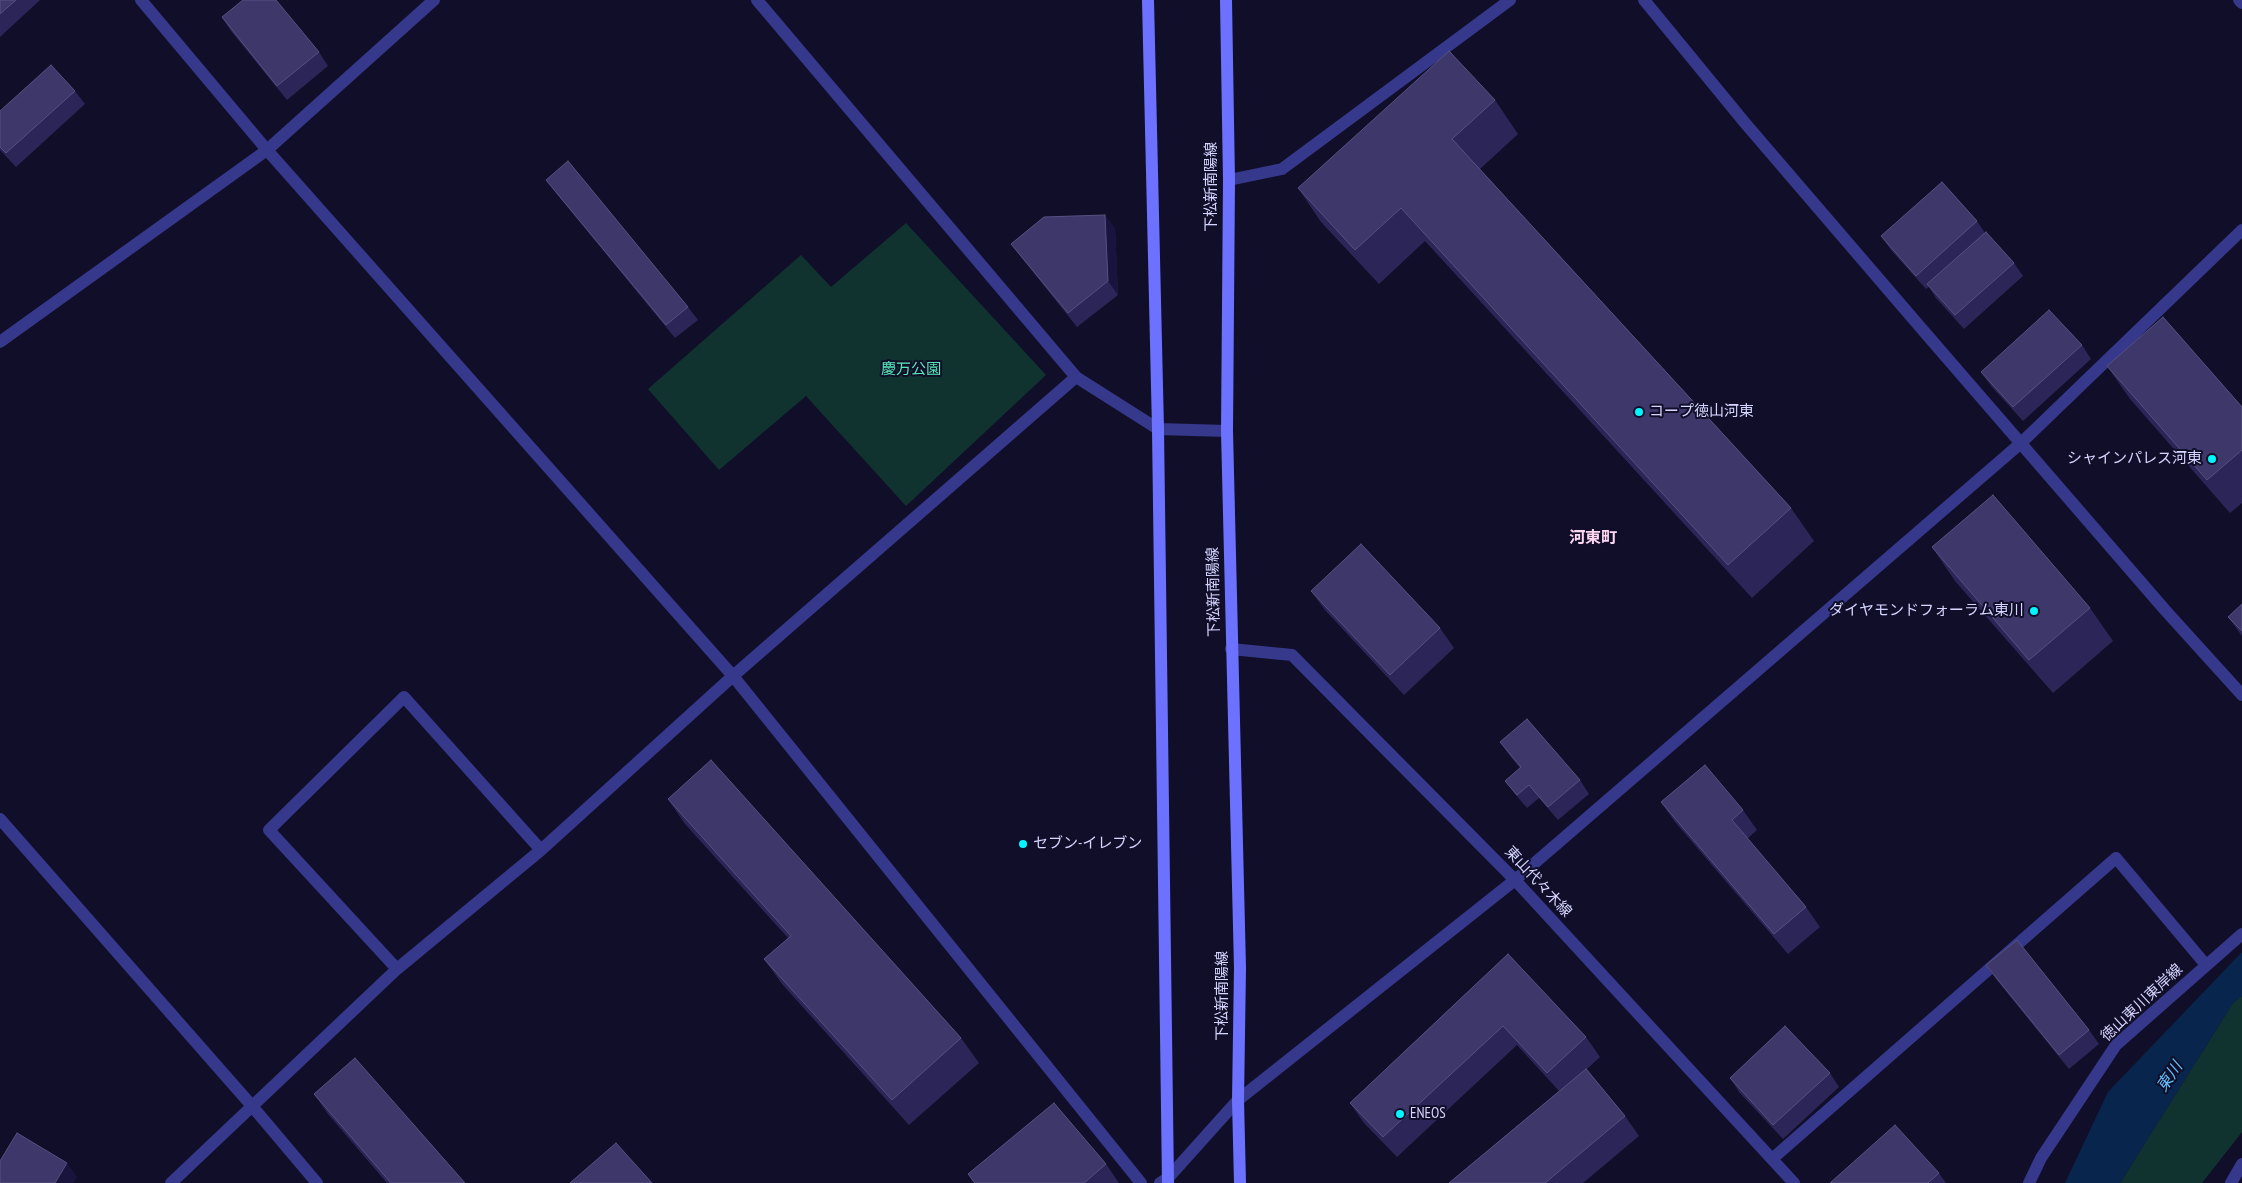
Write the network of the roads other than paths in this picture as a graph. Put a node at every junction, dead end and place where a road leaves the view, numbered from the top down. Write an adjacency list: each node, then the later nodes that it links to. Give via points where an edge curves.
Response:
1 (141, 0): 10 (street)
2 (434, 0): 10 (street)
3 (757, 0): 14 (street)
4 (1148, 0): 15 (main road)
5 (1226, 0): 11 (main road, 下松新南陽線)
6 (1510, 0): 11 (street, via 1282,169)
7 (1644, 0): 17 (street, via 1745,123)
8 (2239, 0): 9 (street)
9 (2242, 3)
10 (267, 150): 13 (street); 19 (street)
11 (1229, 180): 16 (main road, 下松新南陽線)
12 (2242, 230): 17 (street)
13 (0, 342)
14 (1076, 377): 15 (street); 19 (street)
15 (1158, 429): 16 (street); 31 (main road)
16 (1227, 431): 18 (main road, 下松新南陽線)
17 (2021, 443): 20 (street); 23 (street)
18 (1231, 650): 23 (street, 東山代々木線, via 1292,655); 27 (main road, 下松新南陽線, via 1240,968)
19 (733, 676): 22 (street); 34 (street)
20 (2242, 695)
21 (0, 819): 28 (street)
22 (541, 850): 26 (street); 26 (street, via 404,697 269,830)
23 (1515, 880): 27 (street); 29 (street, 東山代々木線)
24 (2242, 934): 25 (street, 徳山東川東岸線)
25 (2206, 965): 29 (street, via 2116,858); 37 (street, 徳山東川東岸線, via 2116,1045 2040,1158)
26 (397, 969): 28 (street)
27 (1238, 1100): 31 (street); 35 (main road, 下松新南陽線)
28 (252, 1106): 32 (street); 33 (street)
29 (1772, 1159): 36 (street, 東山代々木線)
30 (2242, 1164): 38 (street)
31 (1166, 1181)
32 (170, 1183)
33 (316, 1183)
34 (1141, 1183)
35 (1240, 1183)
36 (1794, 1183)
37 (2029, 1183)
38 (2231, 1183)

